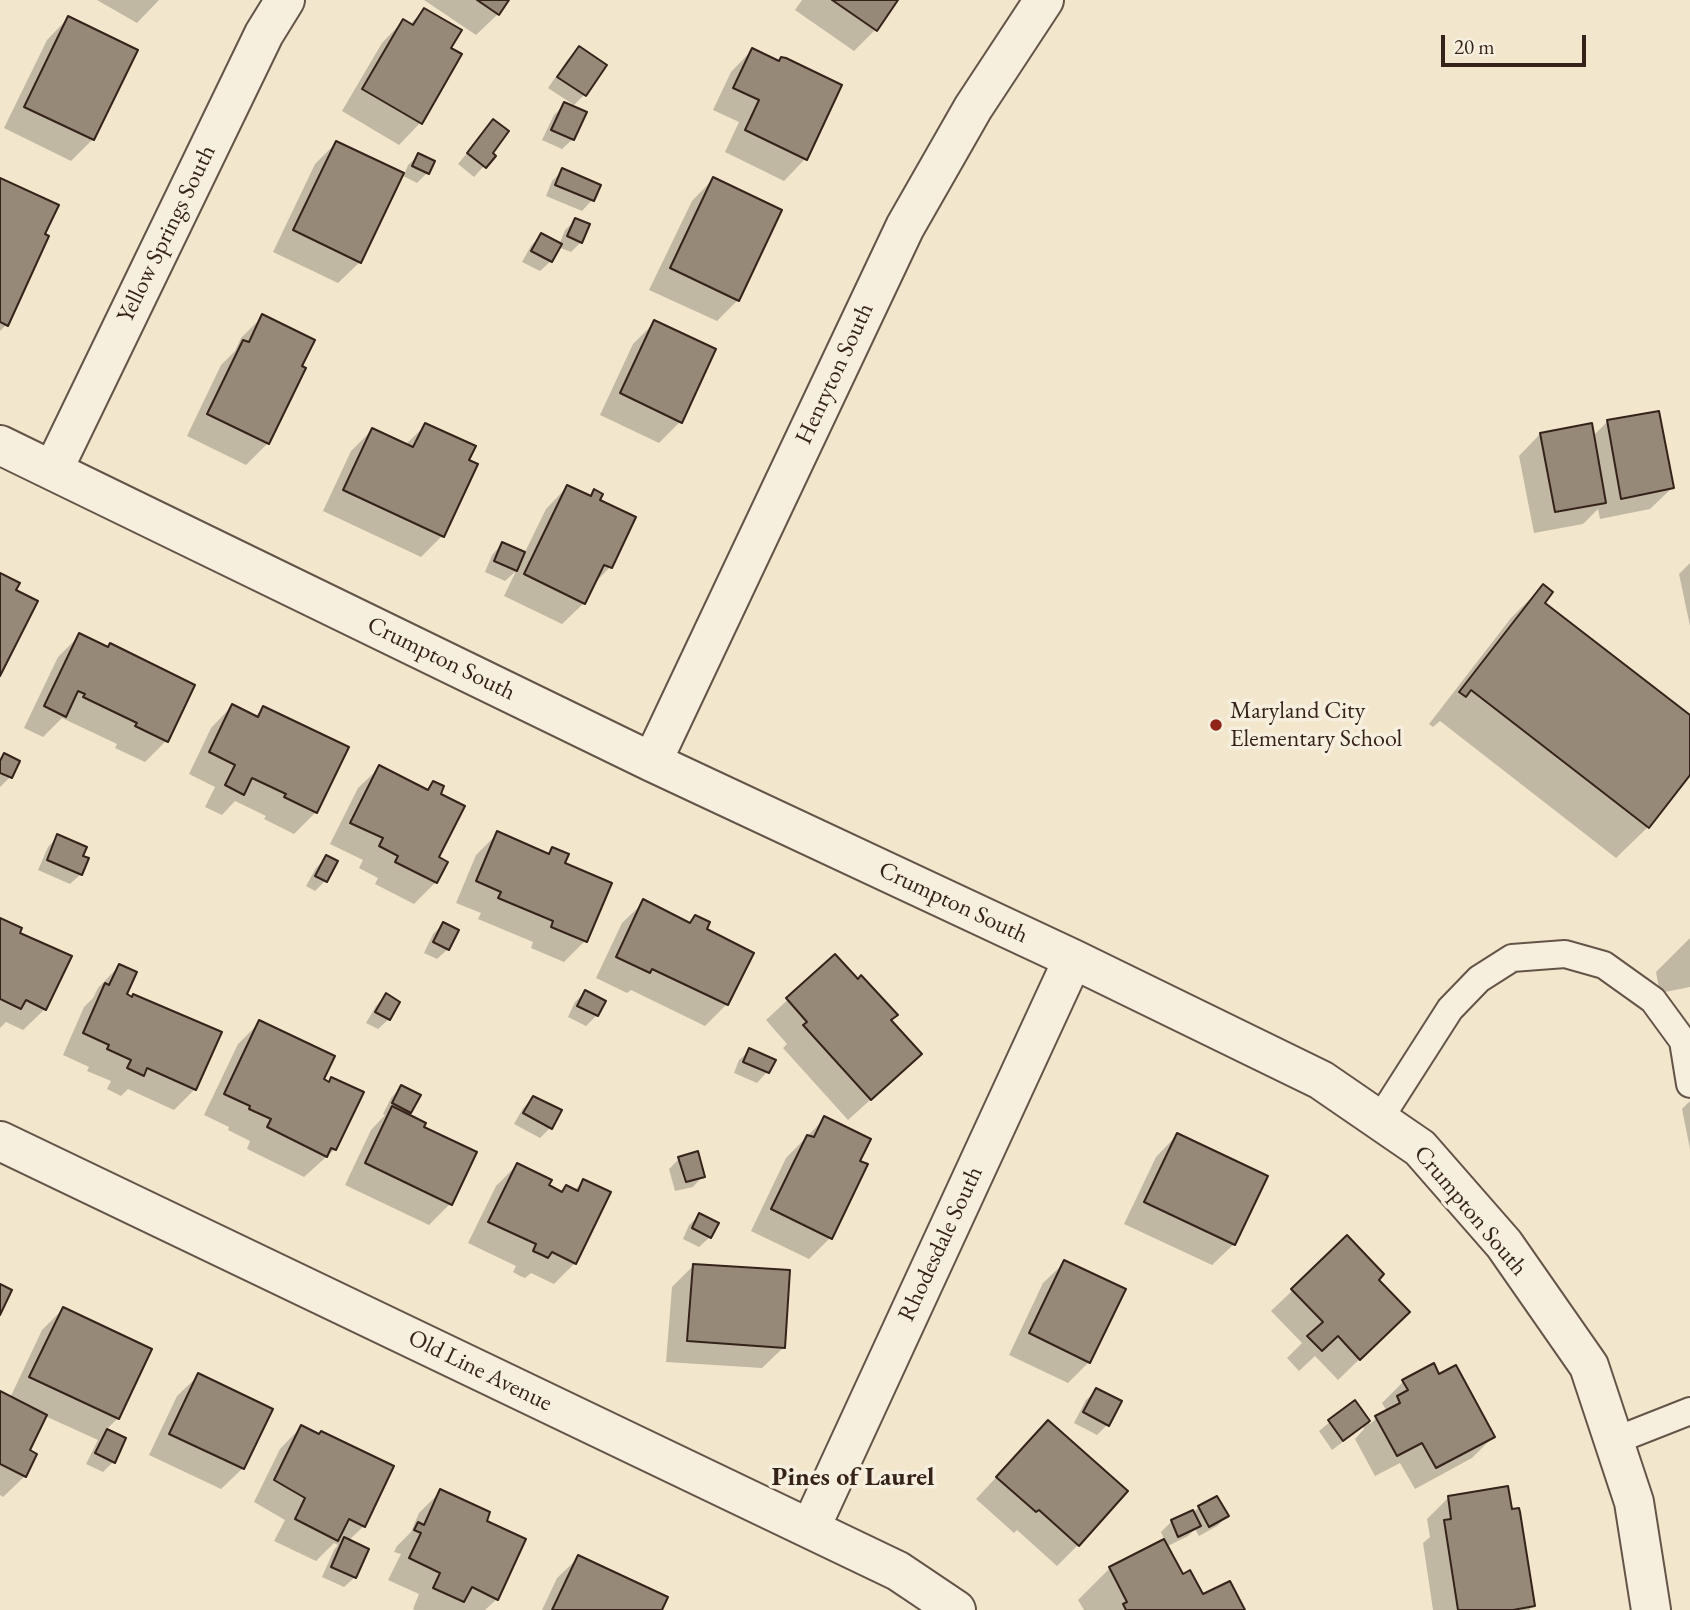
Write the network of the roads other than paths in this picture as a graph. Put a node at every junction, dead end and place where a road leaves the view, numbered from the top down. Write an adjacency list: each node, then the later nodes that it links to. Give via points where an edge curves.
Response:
1 (285, 0): 4 (street, Yellow Springs South)
2 (1044, 0): 5 (street, Henryton South, via 973,108 905,227)
3 (0, 445): 4 (street, Crumpton South)
4 (53, 470): 5 (street, Crumpton South)
5 (652, 762): 6 (street, Crumpton South)
6 (1073, 959): 8 (street, Crumpton South, via 1321,1080); 12 (street, Rhodesdale South)
7 (1690, 1084): 8 (lane, via 1683,1041 1653,1000 1604,965 1565,954 1512,958 1479,979 1450,1010)
8 (1379, 1120): 11 (street, Crumpton South, via 1420,1148 1504,1244 1589,1366)
9 (0, 1141): 12 (street, Old Line Avenue)
10 (1690, 1411): 11 (lane)
11 (1614, 1441): 14 (street, Crumpton South, via 1634,1502)
12 (810, 1529): 13 (street, Old Line Avenue, via 898,1571)
13 (956, 1610)
14 (1651, 1610)

